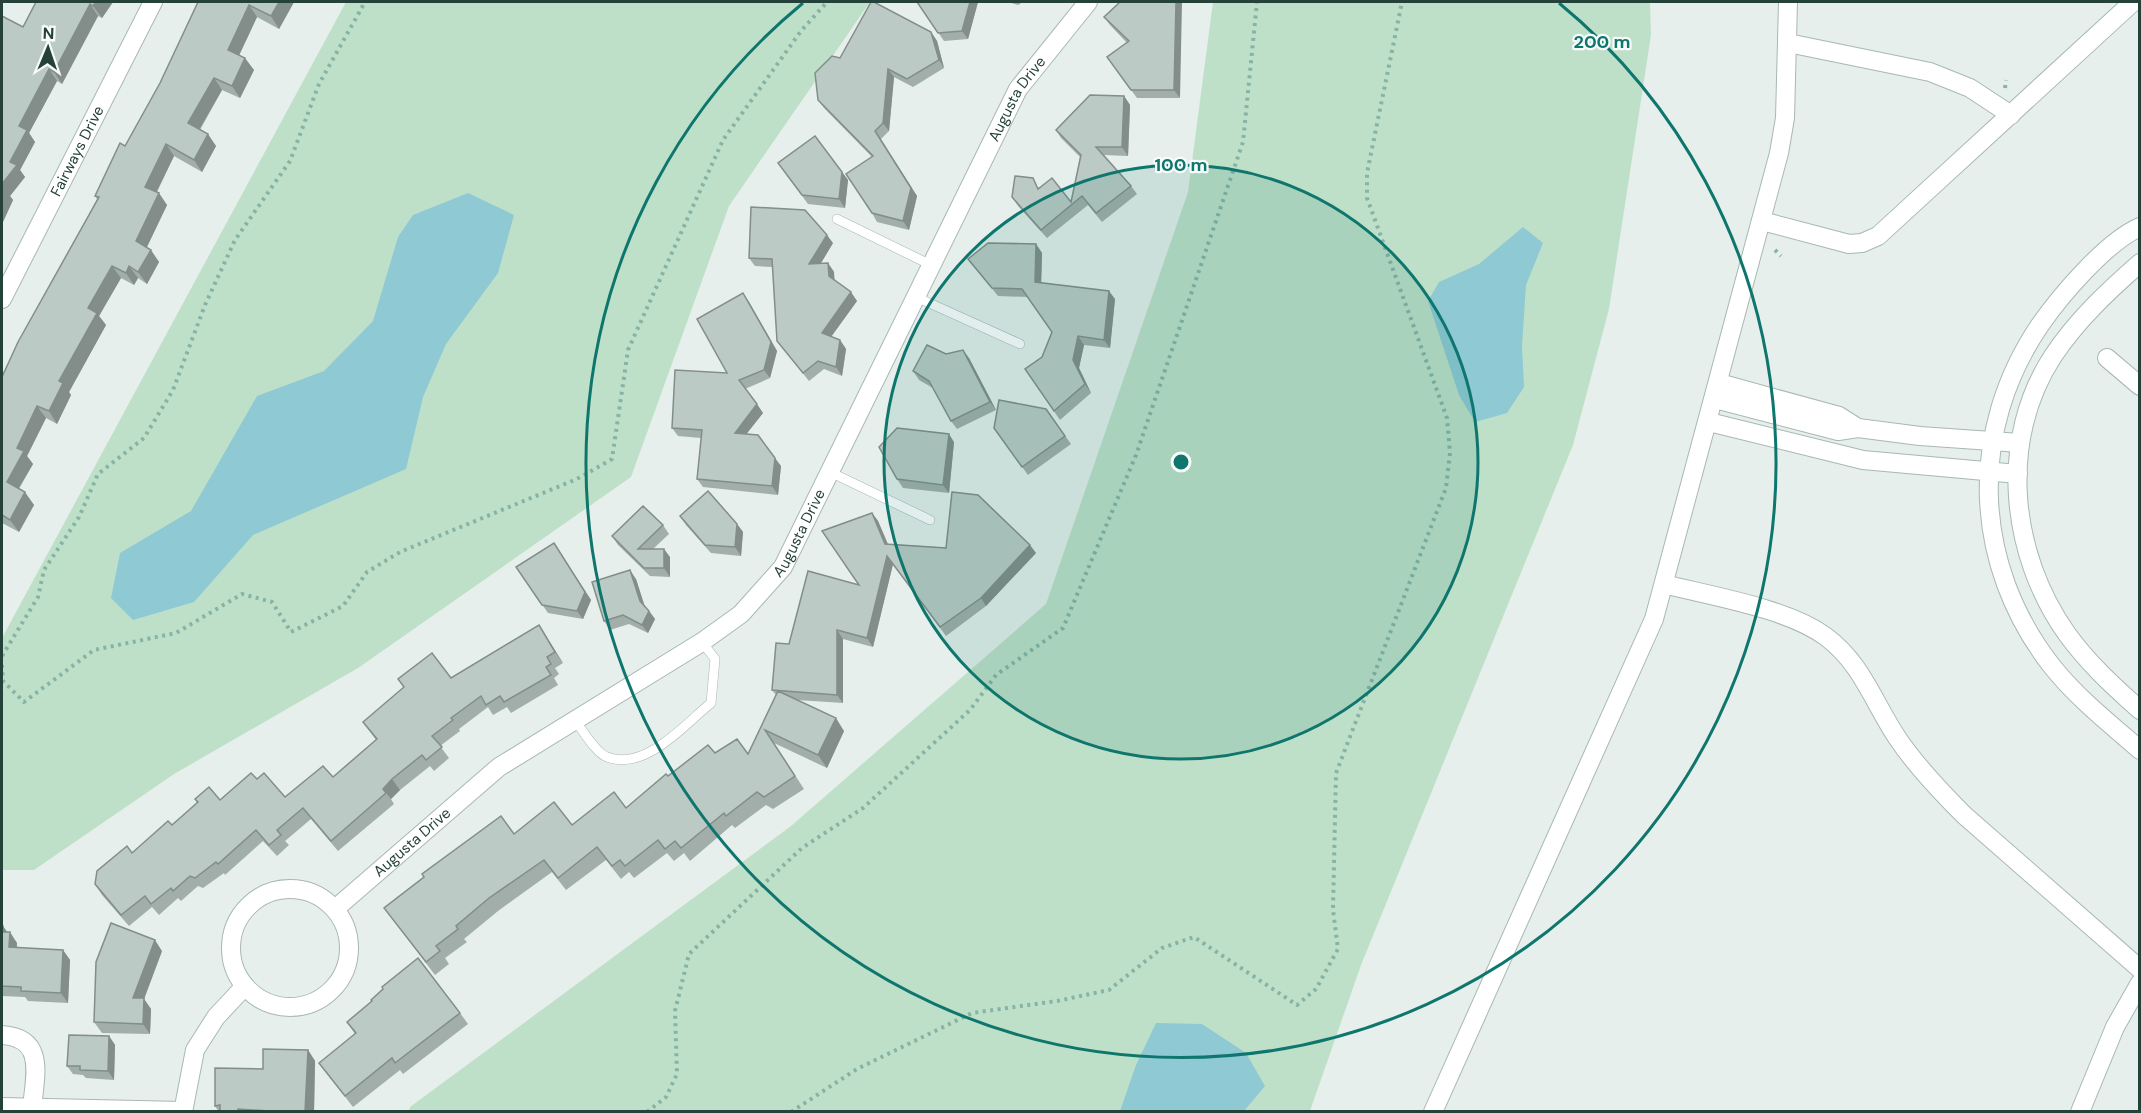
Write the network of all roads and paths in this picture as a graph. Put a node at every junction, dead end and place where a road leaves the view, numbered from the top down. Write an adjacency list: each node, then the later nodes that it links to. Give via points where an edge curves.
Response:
1 (153, 2): 21 (street, Fairways Drive)
2 (365, 2): 35 (path, via 319,84 290,161 235,240 173,390 144,438 98,474 79,517 44,570 38,597)
3 (827, 2): 36 (path, via 801,31 723,140 628,350 612,459 577,479 400,552 367,572 343,606 291,632 272,602 242,594 176,633 94,650 24,702 3,681)
4 (1088, 2): 19 (street, Augusta Drive, via 1018,89)
5 (1257, 2): 48 (path, via 1243,142 1136,455 1063,628 996,675 970,710 863,808 802,848 689,954 675,1011 677,1074 666,1097)
6 (1402, 2): 49 (path, via 1367,173 1367,198 1447,418 1450,453 1446,488 1336,774 1333,910 1338,949 1322,979 1297,1005 1194,937 1162,948 1110,990 972,1013 857,1069)
7 (1788, 2): 9 (street)
8 (2133, 2): 12 (street)
9 (1788, 43): 12 (street, via 1930,72 1970,88); 14 (street, via 1783,134)
10 (2006, 80): 11 (path)
11 (2004, 88)
12 (2011, 115): 14 (street, via 1874,239 1843,243)
13 (837, 219): 19 (lane)
14 (1762, 221): 25 (street)
15 (2139, 227): 27 (street, via 2128,232 2074,282 2047,315 2010,378)
16 (1775, 250): 17 (path)
17 (1780, 256)
18 (2139, 262): 28 (street, via 2093,305 2053,356 2034,392)
19 (931, 265): 20 (street, Augusta Drive)
20 (916, 297): 22 (lane); 29 (street, Augusta Drive)
21 (2, 299)
22 (1020, 344)
23 (2107, 358): 24 (street)
24 (2139, 386)
25 (1717, 391): 26 (street); 27 (street, via 1839,416 1858,428)
26 (1709, 422): 30 (street, via 1863,460); 33 (street)
27 (1991, 441): 28 (street); 30 (street)
28 (2020, 443): 31 (street)
29 (830, 472): 32 (lane); 34 (street, Augusta Drive, via 783,567 741,614)
30 (1989, 473): 31 (street); 39 (street, via 1998,560 2028,628 2067,683)
31 (2018, 474): 37 (street, via 2022,533 2044,597 2090,663)
32 (930, 520)
33 (1664, 584): 41 (street, via 1797,620 1833,642 1856,665 1898,738 1939,790); 50 (street, via 1648,636)
34 (702, 642): 38 (street, Augusta Drive); 38 (lane, via 715,658 711,703 654,750 629,761 606,757)
35 (2, 656)
36 (2, 665)
37 (2139, 710)
38 (576, 722): 40 (street, Augusta Drive, via 499,767)
39 (2139, 750)
40 (335, 909): 43 (street, via 349,943 340,978 328,992 313,1002 276,1005); 43 (street, via 319,896 299,889 259,897 244,910 234,928 230,948 234,968)
41 (2139, 969)
42 (2139, 983): 51 (street, via 2115,1027)
43 (245, 986): 47 (street, via 216,1017 195,1050)
44 (2, 1035): 46 (street, via 18,1036 32,1047)
45 (2, 1107): 46 (street)
46 (32, 1108): 47 (street)
47 (183, 1111)
48 (647, 1112)
49 (791, 1112)
50 (1433, 1112)
51 (2080, 1112)

